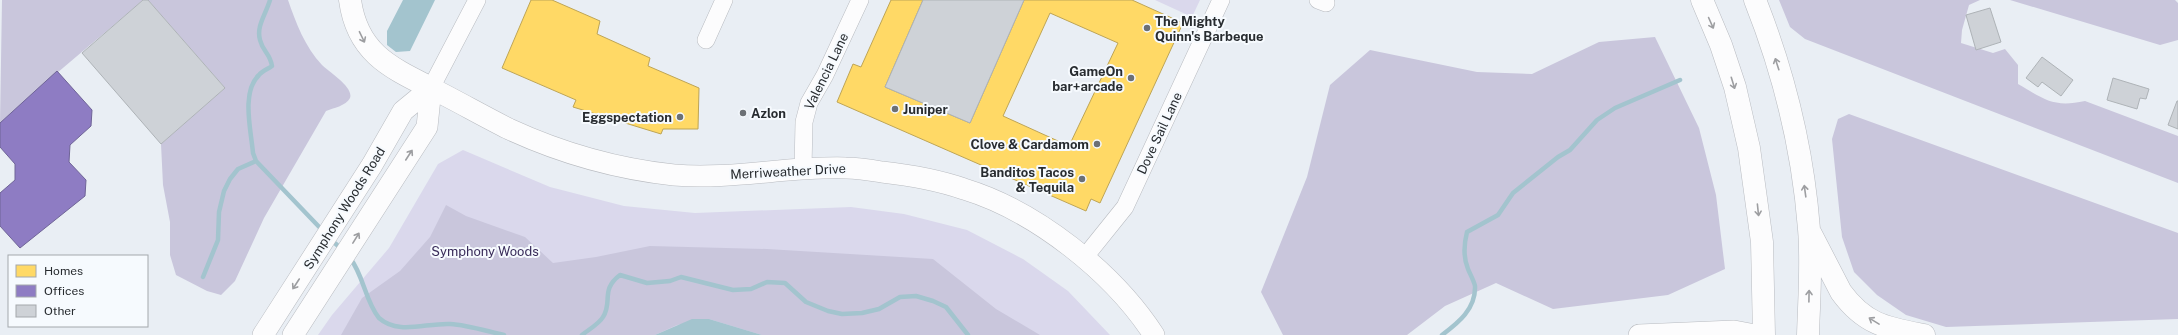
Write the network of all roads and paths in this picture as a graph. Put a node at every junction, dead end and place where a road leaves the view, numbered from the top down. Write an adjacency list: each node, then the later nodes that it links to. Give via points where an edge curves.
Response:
1 (350, 0): 9 (main road, one-way to 9, via 352,15 366,45 391,68)
2 (477, 0): 9 (street, Symphony Woods Road)
3 (724, 0): 8 (street)
4 (860, 0): 10 (street, Valencia Lane, via 807,108 804,122)
5 (1221, 0): 12 (street, Dove Sail Lane, via 1125,207)
6 (1702, 0): 18 (main road, one-way to 18, via 1735,87 1749,148 1762,242)
7 (1755, 0): 11 (main road, one-way to 7, via 1796,136 1781,76)
8 (706, 40)
9 (431, 88): 10 (street, Merriweather Drive, via 533,139 586,157 631,168 676,175 726,175); 13 (street, Symphony Woods Road, one-way to 13, via 402,111 372,165); 14 (street, Symphony Woods Road, one-way to 9, via 427,127)
10 (803, 169): 12 (street, Merriweather Drive, via 847,168 899,174 965,189 994,200 1024,216)
11 (1809, 230): 19 (main road, one-way to 11); 20 (main road, one-way to 11, via 1882,327 1847,301)
12 (1084, 258): 15 (street, Merriweather Drive, via 1123,295)
13 (263, 335)
14 (292, 335)
15 (1154, 335)
16 (1639, 335): 17 (street, via 1734,331)
17 (1755, 335)
18 (1764, 335)
19 (1808, 335)
20 (1924, 335)

